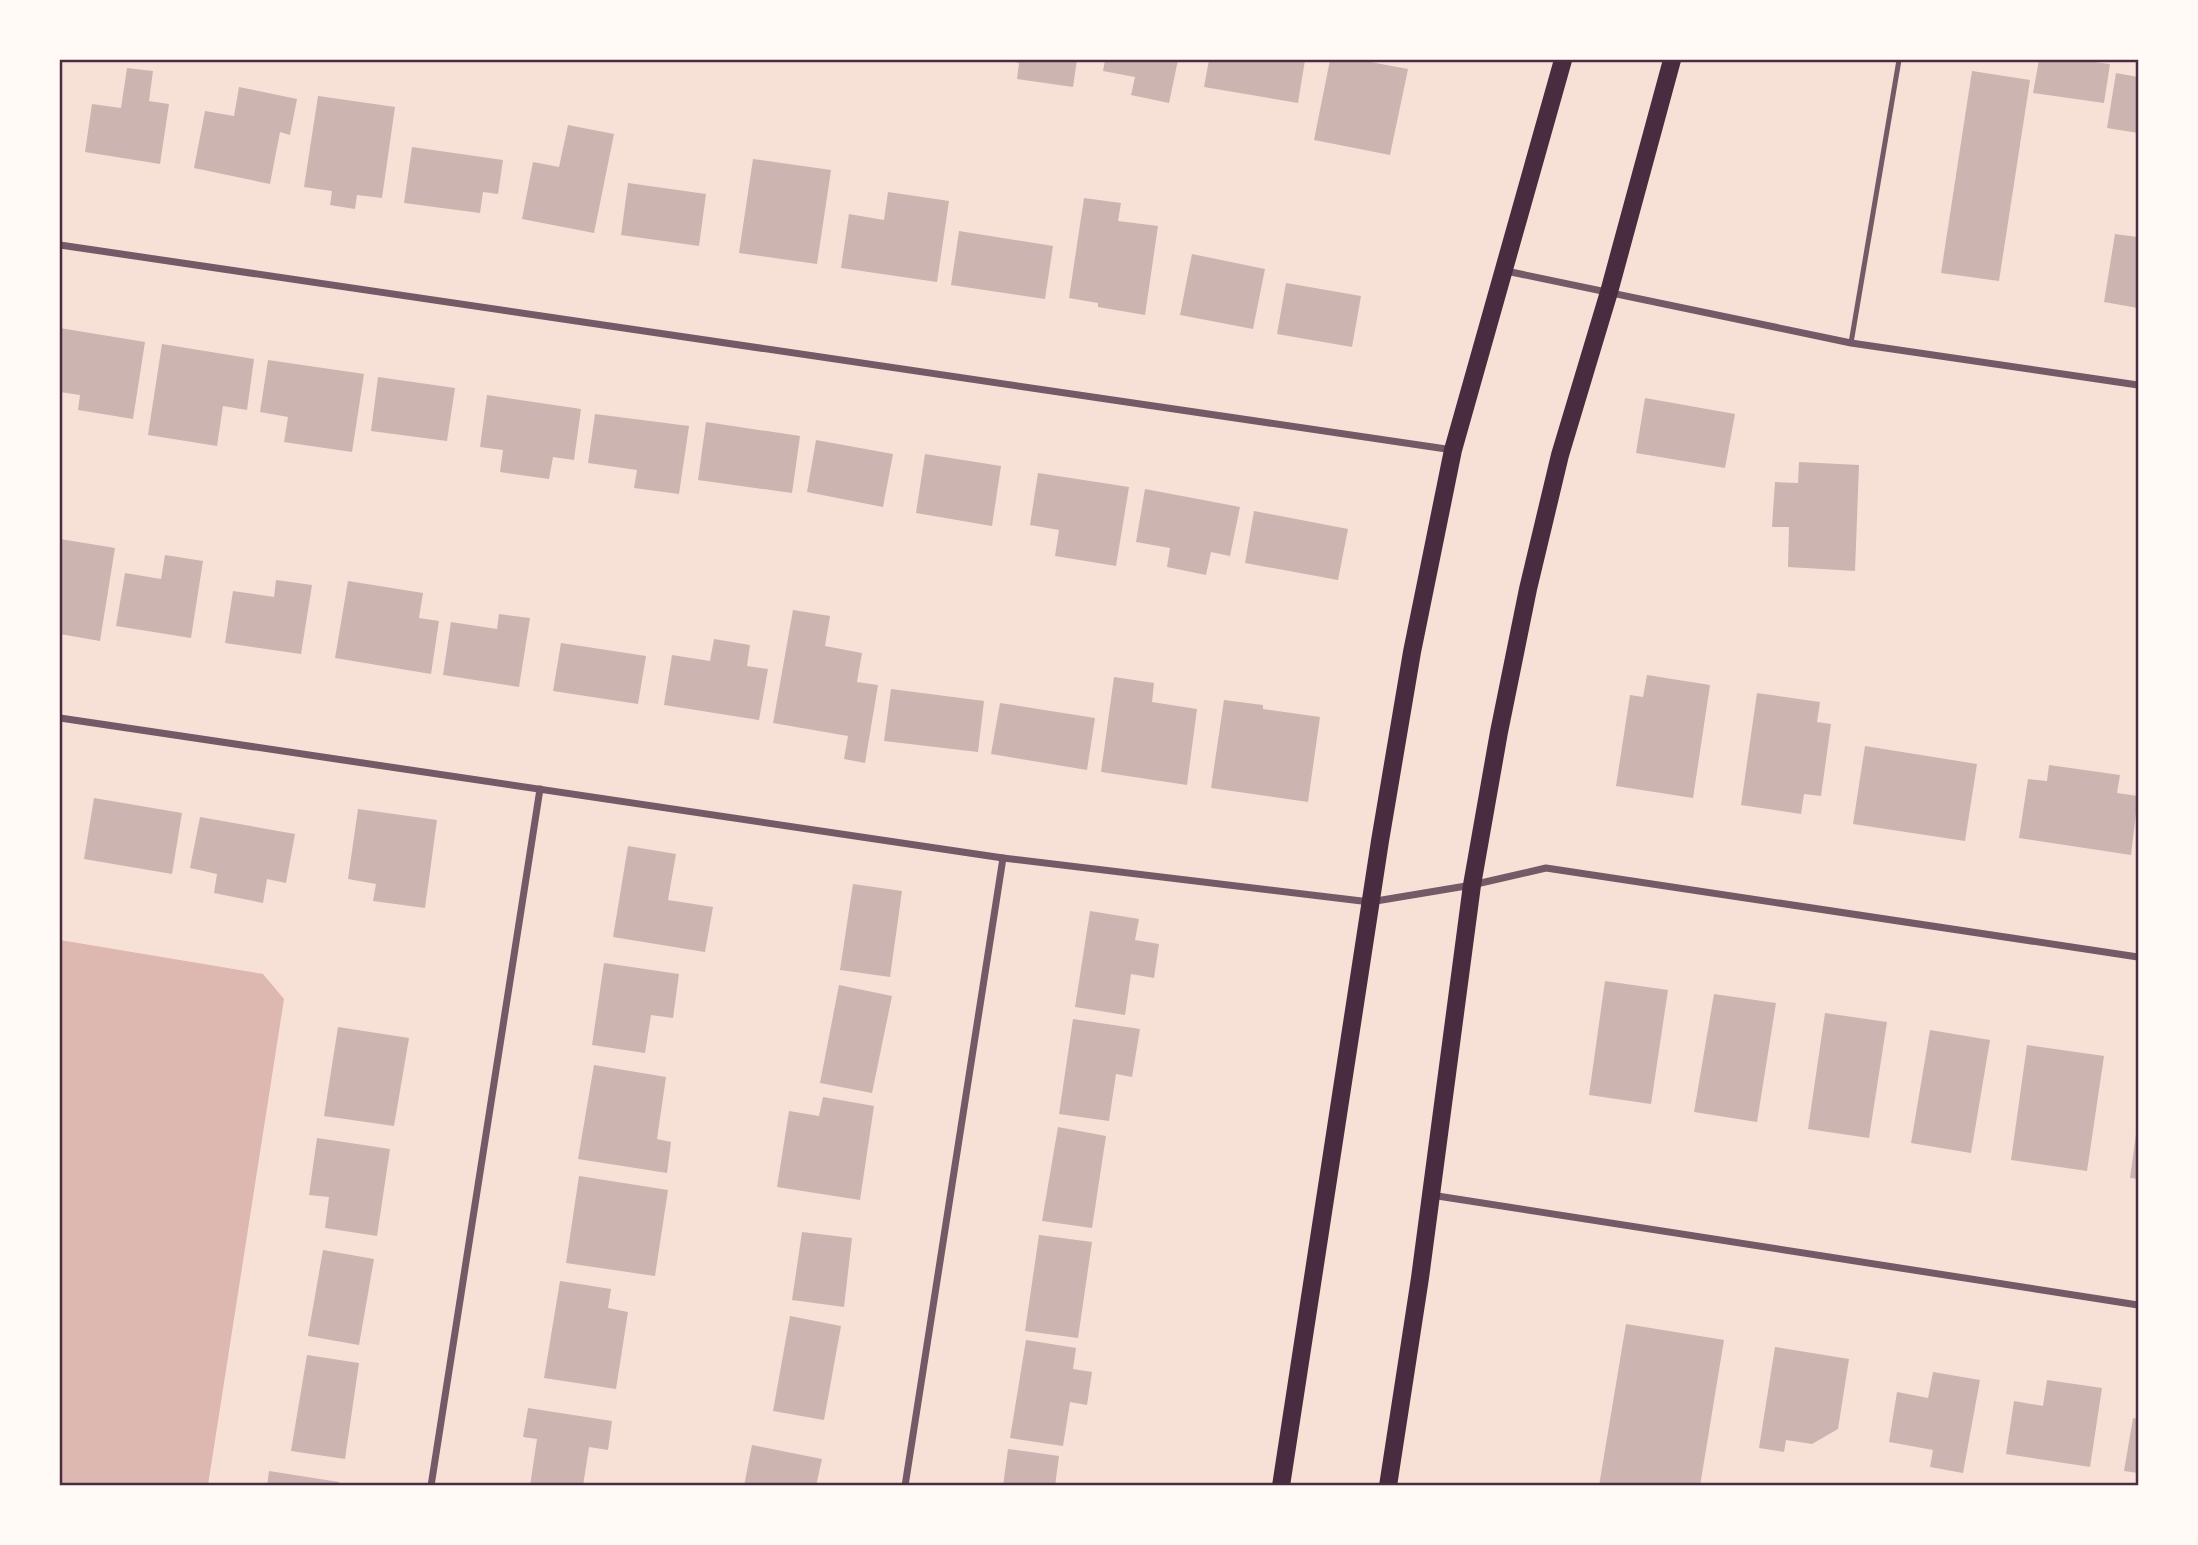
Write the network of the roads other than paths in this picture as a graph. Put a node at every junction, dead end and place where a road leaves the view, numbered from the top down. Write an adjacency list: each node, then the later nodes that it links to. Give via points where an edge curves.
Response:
1 (1563, 60): 5 (main road)
2 (1672, 60): 6 (main road)
3 (1899, 60): 7 (lane)
4 (60, 245): 9 (street)
5 (1503, 271): 6 (street); 9 (main road)
6 (1609, 292): 7 (street); 13 (main road, via 1560,455 1528,589)
7 (1851, 343): 8 (street)
8 (2138, 386)
9 (1453, 450): 14 (main road, via 1412,652)
10 (60, 718): 11 (street)
11 (540, 789): 12 (street); 18 (street)
12 (1003, 858): 14 (street); 19 (street)
13 (1472, 885): 14 (street); 15 (street, via 1546,868); 16 (main road)
14 (1370, 902): 20 (main road)
15 (2138, 957)
16 (1431, 1195): 17 (street); 21 (main road)
17 (2138, 1305)
18 (431, 1486)
19 (905, 1486)
20 (1281, 1486)
21 (1388, 1486)

